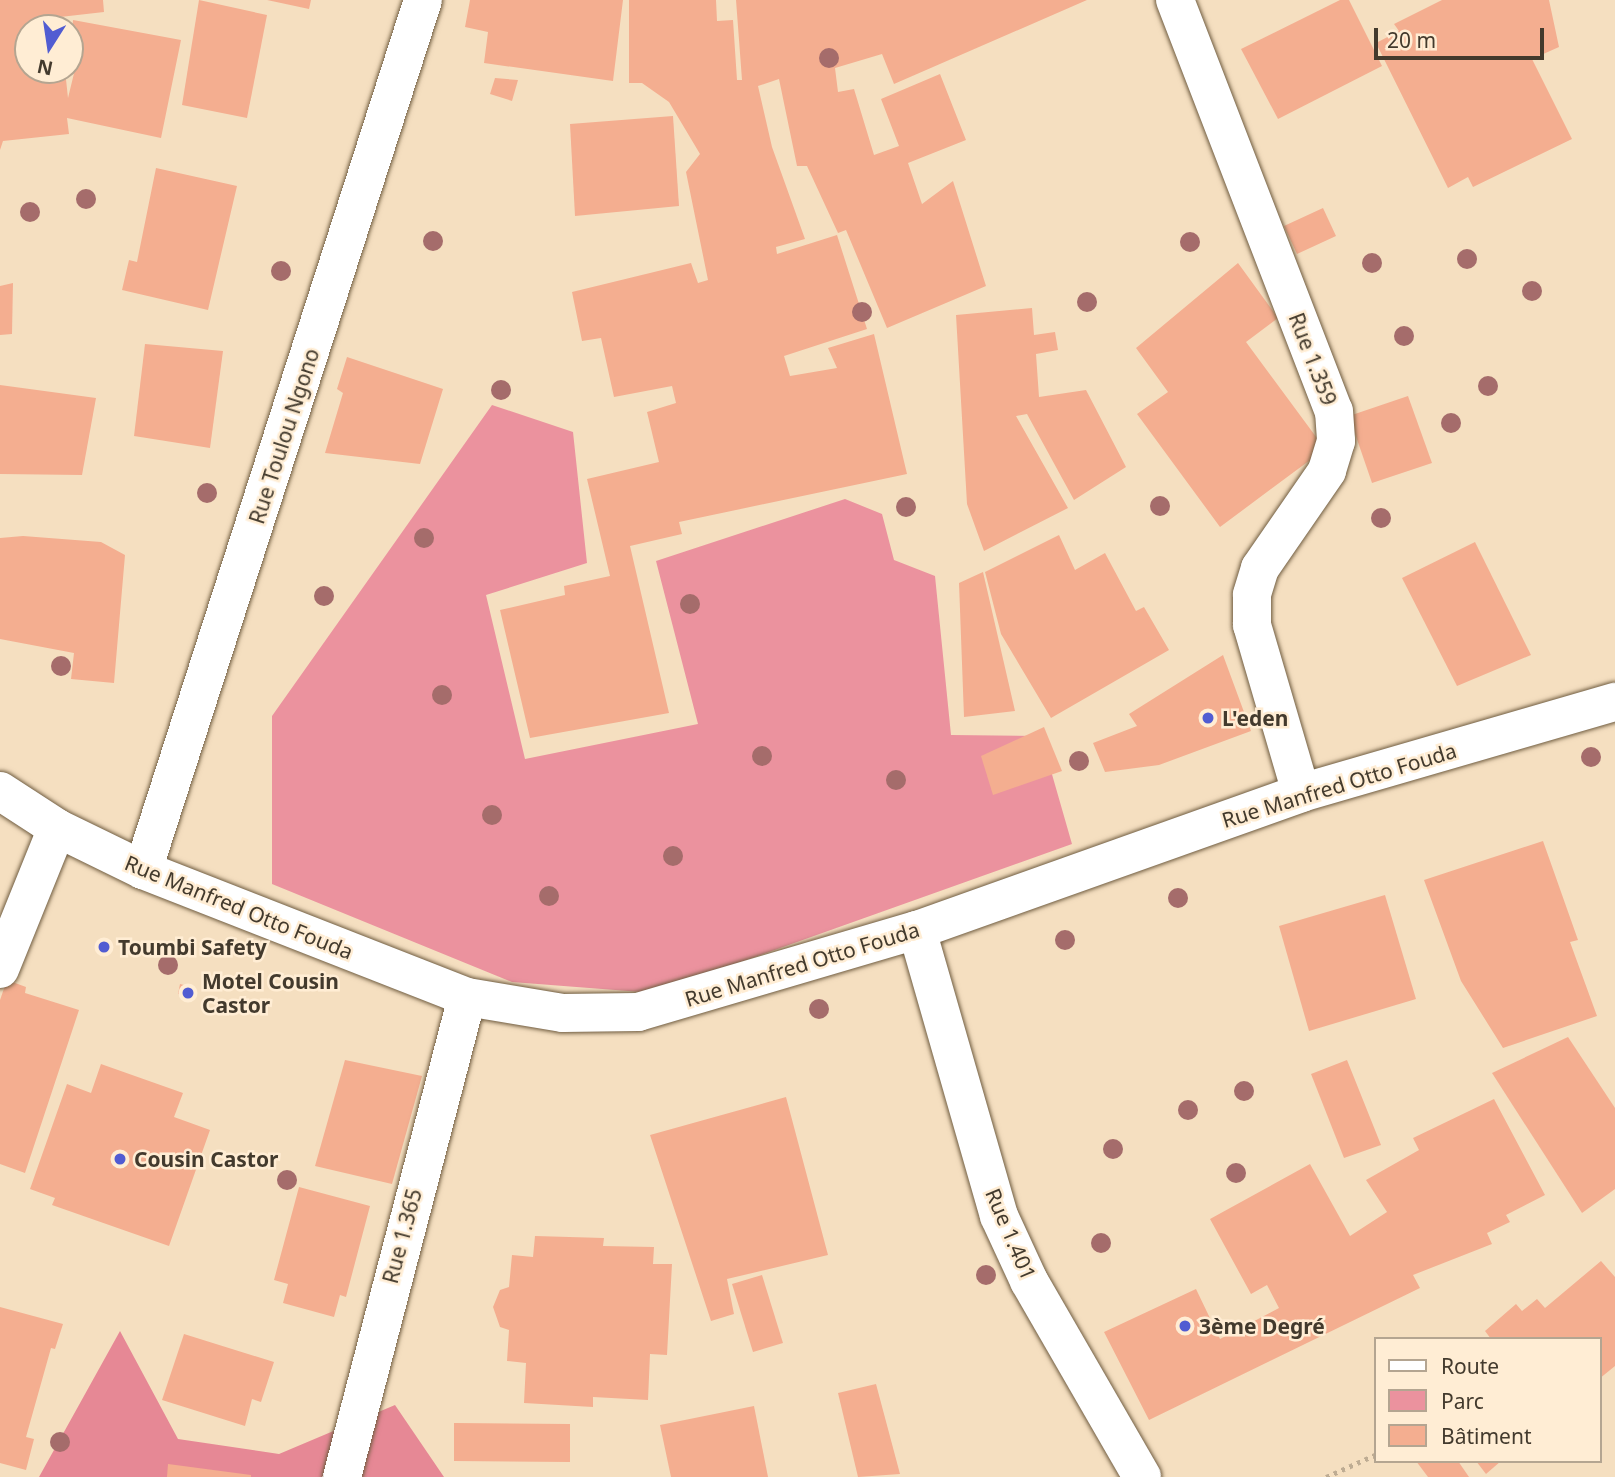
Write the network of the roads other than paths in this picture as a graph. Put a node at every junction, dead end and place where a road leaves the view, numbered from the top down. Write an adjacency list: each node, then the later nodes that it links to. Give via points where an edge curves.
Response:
1 (423, 0): 7 (street, Rue Toulou Ngono)
2 (1175, 0): 5 (street, Rue 1.359, via 1334,411 1336,441 1327,471 1260,568 1252,595 1252,625)
3 (1615, 702): 5 (street, Rue Manfred Otto Fouda)
4 (0, 791): 6 (street, Rue Manfred Otto Fouda)
5 (1301, 793): 8 (street, Rue Manfred Otto Fouda)
6 (57, 828): 7 (street, Rue Manfred Otto Fouda); 9 (street)
7 (143, 870): 10 (street, Rue Manfred Otto Fouda)
8 (917, 930): 10 (street, Rue Manfred Otto Fouda, via 638,1012 563,1013); 12 (street, Rue 1.401, via 999,1216 1029,1281)
9 (0, 969)
10 (467, 997): 11 (street, Rue 1.365)
11 (342, 1477)
12 (1142, 1477)

